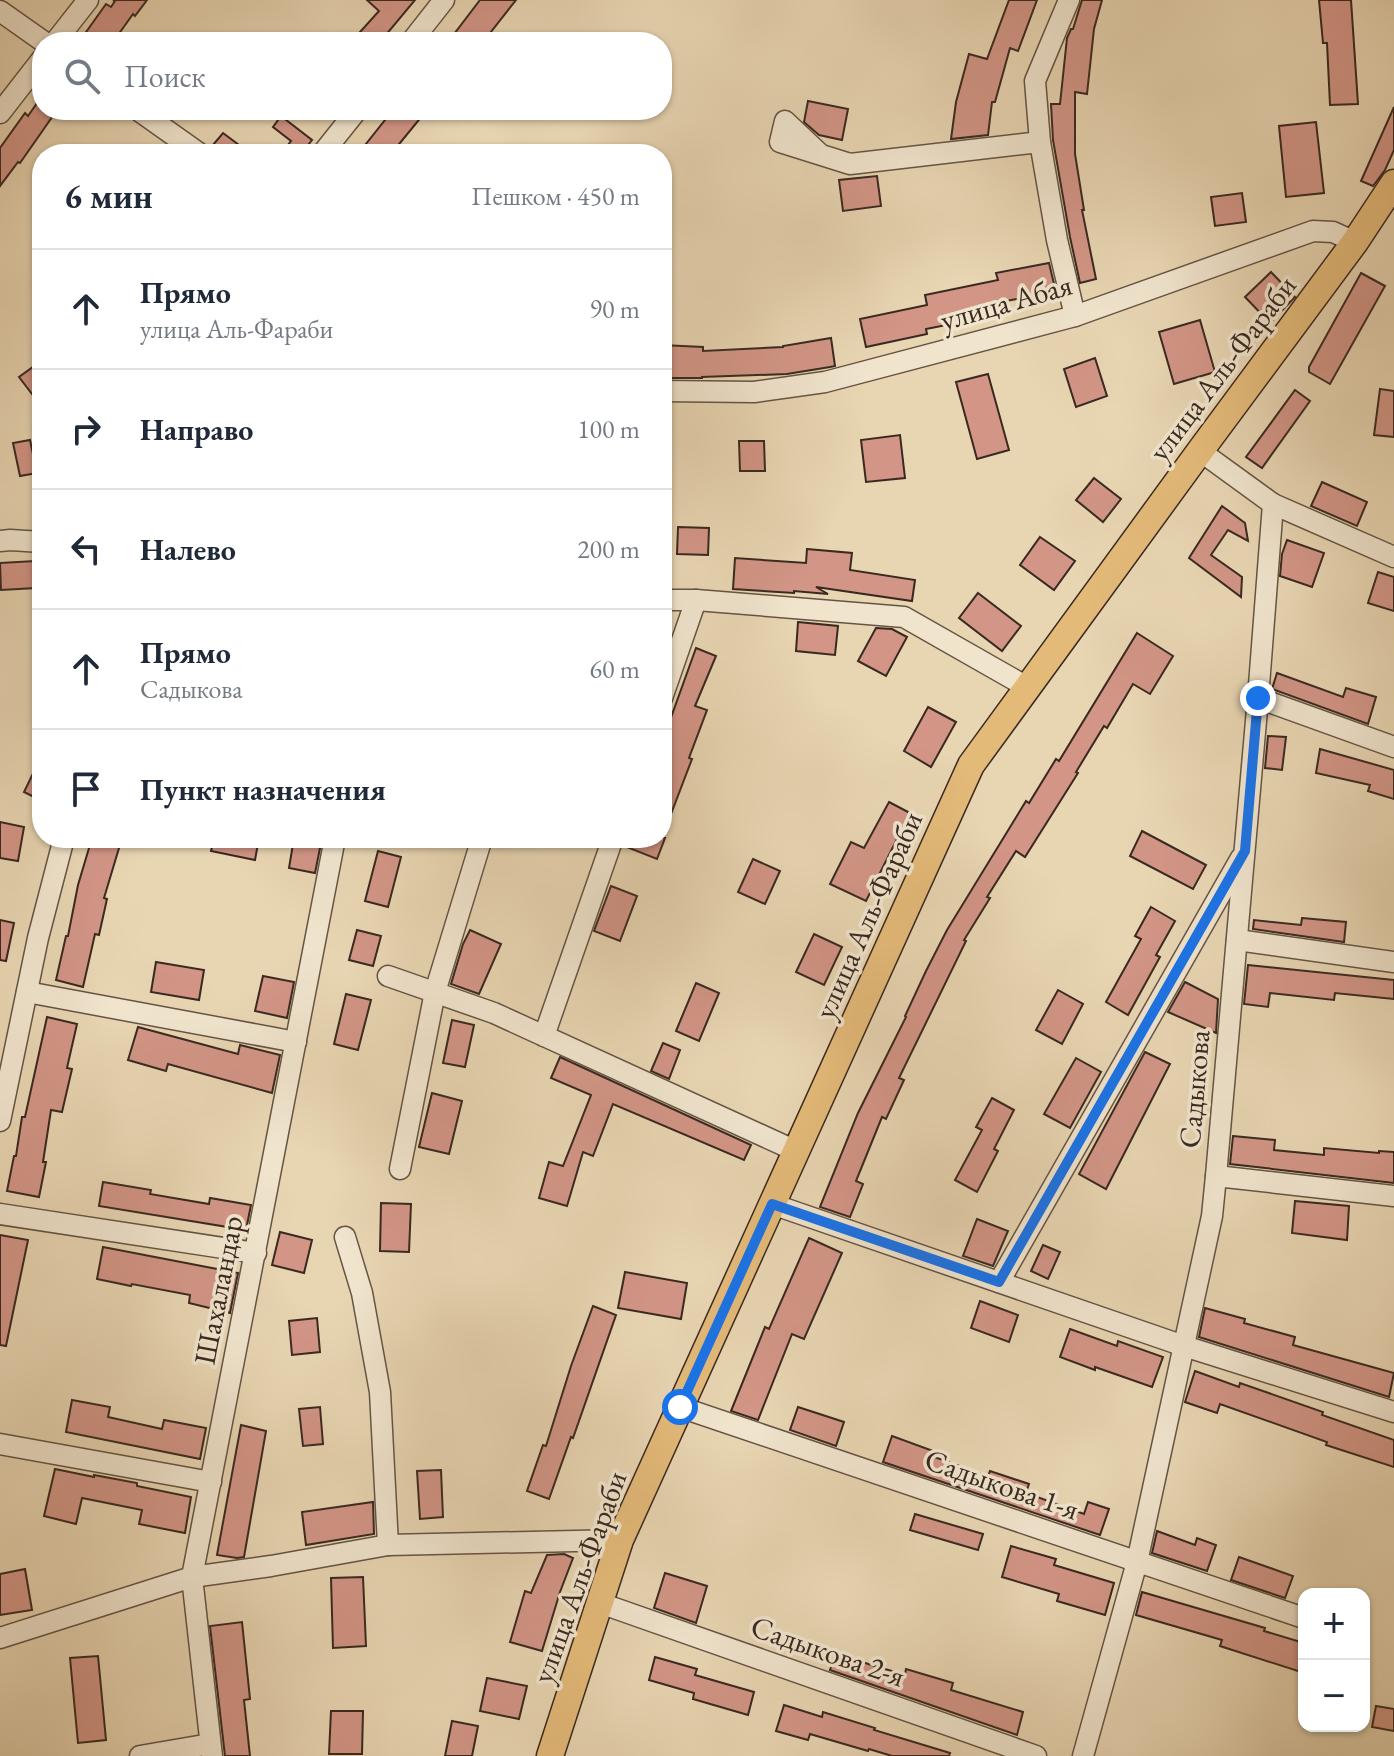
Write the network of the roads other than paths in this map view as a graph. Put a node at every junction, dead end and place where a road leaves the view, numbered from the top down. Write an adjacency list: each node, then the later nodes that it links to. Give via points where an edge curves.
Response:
1 (88, 0): 5 (street)
2 (444, 0): 6 (street)
3 (1069, 0): 12 (street, via 1035,81)
4 (0, 11): 7 (street)
5 (63, 32)
6 (419, 32)
7 (32, 34)
8 (32, 72): 9 (street)
9 (0, 113)
10 (152, 120): 13 (street)
11 (349, 120): 14 (street)
12 (1040, 142): 15 (street, via 850,164); 18 (street)
13 (186, 144)
14 (330, 144)
15 (821, 155)
16 (1394, 183): 17 (main road, улица Аль-Фараби)
17 (1355, 242): 18 (street, улица Абая, via 1333,232 1313,231); 20 (main road, улица Аль-Фараби)
18 (1075, 316): 19 (street, улица Абая, via 825,382 754,392)
19 (672, 391)
20 (1200, 451): 21 (street); 28 (main road, улица Аль-Фараби)
21 (1273, 504): 24 (street); 29 (street, Садыкова)
22 (0, 541): 23 (street)
23 (32, 541)
24 (1394, 557)
25 (672, 600): 26 (street)
26 (696, 600): 27 (street); 28 (street, via 904,617)
27 (672, 669)
28 (1027, 687): 44 (main road, улица Аль-Фараби, via 971,765)
29 (1258, 698): 30 (street); 35 (street, Садыкова)
30 (1394, 747)
31 (61, 848): 39 (street)
32 (333, 848): 42 (street, Шахаландар)
33 (479, 848): 40 (street)
34 (610, 848): 41 (street)
35 (1245, 851): 36 (street, Садыкова); 52 (street)
36 (1237, 940): 37 (street); 46 (street, Садыкова)
37 (1394, 962)
38 (388, 976): 40 (street)
39 (27, 992): 42 (street); 43 (street)
40 (435, 992): 41 (street); 45 (street)
41 (544, 1036): 44 (street)
42 (296, 1042): 51 (street, Шахаландар)
43 (0, 1121)
44 (796, 1151): 48 (main road, улица Аль-Фараби)
45 (400, 1169)
46 (1216, 1176): 47 (street); 53 (street, Садыкова)
47 (1394, 1196)
48 (772, 1204): 52 (street); 54 (main road, улица Аль-Фараби)
49 (0, 1214): 51 (street)
50 (345, 1237): 59 (street, via 362,1293 380,1392)
51 (256, 1253): 57 (street, Шахаландар)
52 (999, 1282): 53 (street)
53 (1184, 1346): 55 (street); 60 (street, Садыкова)
54 (680, 1407): 58 (main road, улица Аль-Фараби); 60 (street, Садыкова 1-я)
55 (1394, 1412)
56 (0, 1444): 57 (street)
57 (211, 1482): 61 (street, Шахаландар)
58 (620, 1540): 59 (street); 62 (main road, улица Аль-Фараби)
59 (388, 1545): 61 (street)
60 (1137, 1562): 63 (street, Садыкова 1-я); 69 (street, Садыкова)
61 (192, 1577): 64 (street); 65 (street, Шахаландар)
62 (600, 1603): 67 (main road, улица Аль-Фараби); 68 (street, Садыкова 2-я)
63 (1298, 1616)
64 (0, 1638)
65 (211, 1750): 66 (street)
66 (140, 1756)
67 (550, 1756)
68 (1036, 1756)
69 (1083, 1756)

